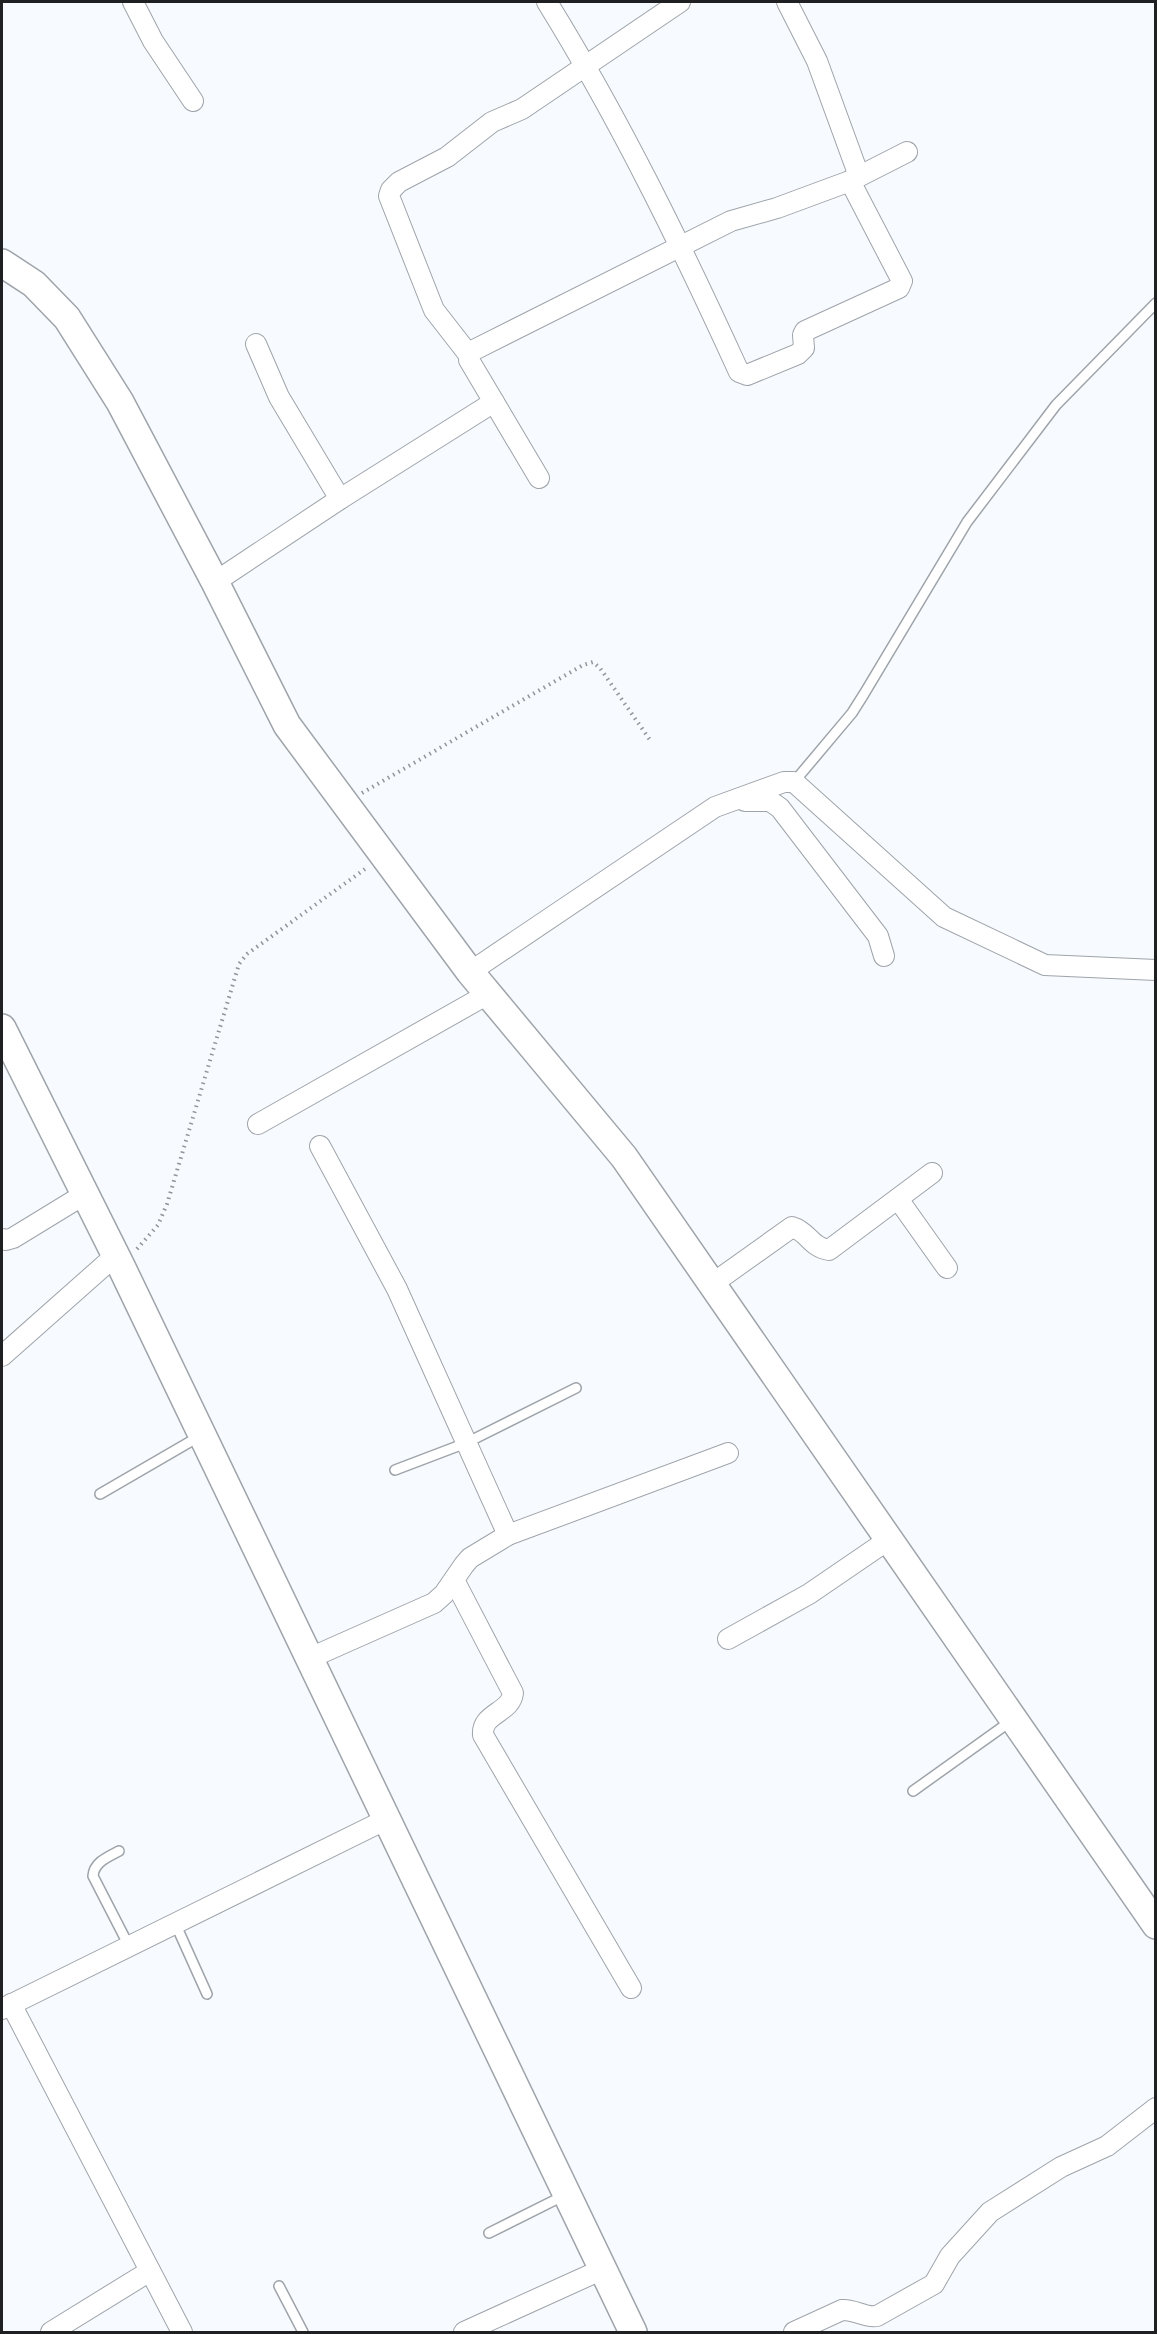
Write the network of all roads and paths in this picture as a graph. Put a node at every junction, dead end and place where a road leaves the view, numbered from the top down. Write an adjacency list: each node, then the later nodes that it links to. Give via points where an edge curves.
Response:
1 (133, 2): 6 (street, via 153,41)
2 (548, 2): 5 (street)
3 (680, 2): 5 (street)
4 (787, 2): 8 (street, via 817,61)
5 (586, 65): 9 (street); 13 (street, via 522,109 492,122 447,158 391,190 389,196 434,310)
6 (193, 101)
7 (907, 152): 8 (street)
8 (854, 178): 9 (street, via 731,221); 9 (street, via 901,285 810,329 803,335 802,351 747,375 739,372)
9 (682, 247): 13 (street)
10 (2, 262): 17 (street, via 34,284 67,318 120,402)
11 (1155, 303): 19 (lane, via 1056,405 967,522 852,713)
12 (256, 344): 16 (street, via 279,397)
13 (469, 355): 14 (street)
14 (494, 402): 15 (street); 16 (street)
15 (539, 477)
16 (340, 499): 17 (street)
17 (215, 582): 21 (street, via 287,724)
18 (650, 740): 21 (path, via 593,662)
19 (794, 782): 20 (street); 24 (street, via 944,917 1046,965)
20 (734, 800): 23 (street, via 770,801 780,808 878,936); 25 (street, via 716,807)
21 (344, 803): 22 (street)
22 (383, 857): 25 (street); 34 (path, via 247,954 240,964 167,1204 158,1225)
23 (884, 956)
24 (1155, 970)
25 (470, 972): 26 (street)
26 (488, 994): 28 (street); 36 (street, via 624,1157)
27 (2, 1028): 31 (street)
28 (258, 1124)
29 (320, 1146): 40 (street, via 396,1289)
30 (932, 1173): 32 (street)
31 (85, 1194): 33 (street, via 13,1238); 34 (street)
32 (898, 1199): 35 (street); 36 (street, via 829,1250 819,1248 800,1229 792,1227)
33 (2, 1239)
34 (119, 1261): 37 (street); 39 (street)
35 (947, 1268)
36 (711, 1284): 45 (street)
37 (2, 1356)
38 (576, 1388): 40 (lane)
39 (202, 1435): 43 (lane); 48 (street)
40 (466, 1443): 42 (lane); 44 (street)
41 (728, 1453): 44 (street)
42 (395, 1470)
43 (100, 1494)
44 (508, 1535): 46 (street, via 471,1558)
45 (888, 1540): 47 (street, via 809,1594); 49 (street)
46 (454, 1580): 48 (street, via 435,1603); 56 (street, via 513,1693 507,1706 485,1721 483,1734)
47 (728, 1639)
48 (310, 1659): 51 (street)
49 (1013, 1720): 50 (lane); 54 (street)
50 (913, 1791)
51 (387, 1819): 53 (street); 60 (street)
52 (119, 1851): 55 (lane, via 97,1864 93,1876)
53 (175, 1923): 55 (street); 57 (lane)
54 (1155, 1925)
55 (129, 1946): 58 (street)
56 (631, 1988)
57 (207, 1994)
58 (6, 2006): 63 (street)
59 (1155, 2108): 70 (street, via 1107,2146 1062,2166 983,2217 950,2256 934,2284 877,2316 842,2310)
60 (567, 2194): 61 (lane); 62 (street)
61 (489, 2233)
62 (603, 2269): 68 (street); 69 (street)
63 (150, 2271): 65 (street); 66 (street)
64 (279, 2286): 67 (lane)
65 (51, 2332)
66 (182, 2332)
67 (303, 2332)
68 (464, 2332)
69 (633, 2332)
70 (794, 2332)

